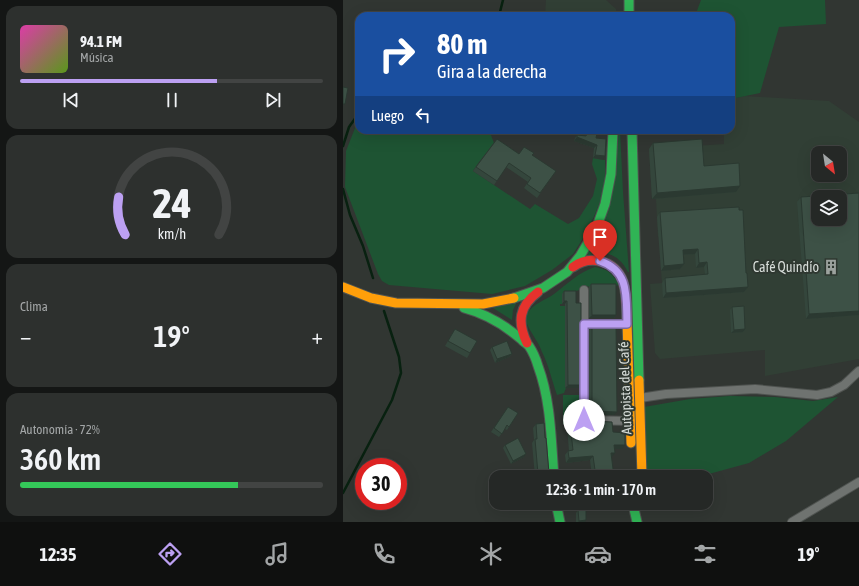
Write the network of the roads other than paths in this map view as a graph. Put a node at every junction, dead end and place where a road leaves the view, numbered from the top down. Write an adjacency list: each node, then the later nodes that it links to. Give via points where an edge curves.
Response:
1 (629, 0): 2 (highway)
2 (629, 12)
3 (613, 134): 5 (highway, via 611,174 605,204 596,229)
4 (632, 134): 14 (highway, Autopista del Café)
5 (567, 272): 7 (highway); 11 (highway, via 583,261 600,261 613,267 623,281)
6 (343, 287): 9 (highway, via 371,298 395,303)
7 (543, 288): 9 (highway, via 514,298 483,304); 12 (highway, via 533,294 521,314 520,325)
8 (584, 290): 10 (street)
9 (452, 304): 12 (highway, via 494,319 513,331)
10 (584, 324): 11 (street); 15 (street, via 584,420)
11 (627, 324): 15 (highway)
12 (529, 346): 17 (highway, via 545,386)
13 (859, 371): 14 (street, via 844,385 831,392 817,395 755,389)
14 (640, 398): 18 (highway, Autopista del Café)
15 (631, 421): 16 (highway)
16 (632, 453)
17 (553, 470)
18 (642, 470)
19 (859, 482): 26 (street)
20 (557, 510): 23 (highway)
21 (634, 510): 24 (highway)
22 (643, 510): 25 (highway)
23 (560, 522)
24 (637, 522)
25 (642, 522)
26 (793, 522)

